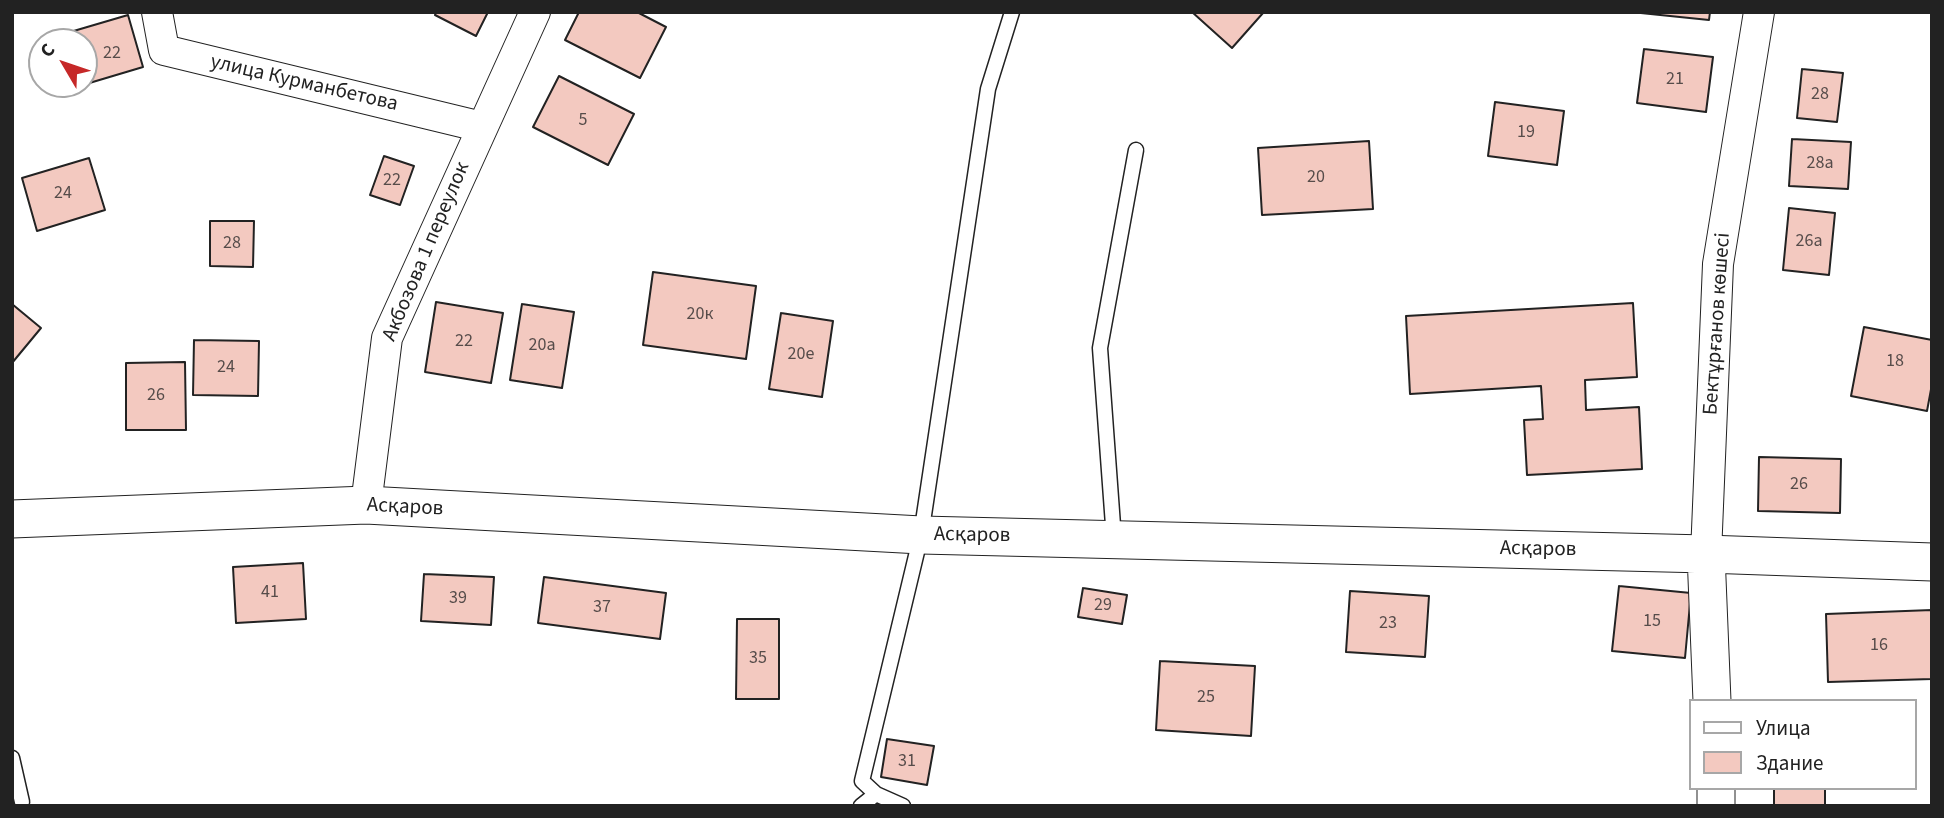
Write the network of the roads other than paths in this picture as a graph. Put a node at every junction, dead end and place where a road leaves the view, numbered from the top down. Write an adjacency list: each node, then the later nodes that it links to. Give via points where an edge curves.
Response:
1 (157, 12): 5 (street, улица Курманбетова, via 164,50)
2 (535, 12): 5 (street, Акбозова 1 переулок)
3 (1012, 12): 9 (lane, via 988,89)
4 (1759, 12): 11 (street, Бектұрғанов көшесі, via 1718,264)
5 (482, 127): 7 (street, Акбозова 1 переулок, via 387,338)
6 (1136, 150): 10 (lane, via 1100,348)
7 (366, 505): 8 (street, Асқаров); 9 (street, Асқаров)
8 (12, 519)
9 (921, 535): 10 (street, Асқаров); 15 (lane, via 862,781)
10 (1114, 540): 11 (street, Асқаров)
11 (1706, 554): 12 (street, Асқаров); 13 (street)
12 (1932, 562)
13 (1712, 699)
14 (12, 758): 16 (lane)
15 (876, 793): 17 (lane); 18 (lane)
16 (22, 802)
17 (861, 806)
18 (903, 806)

